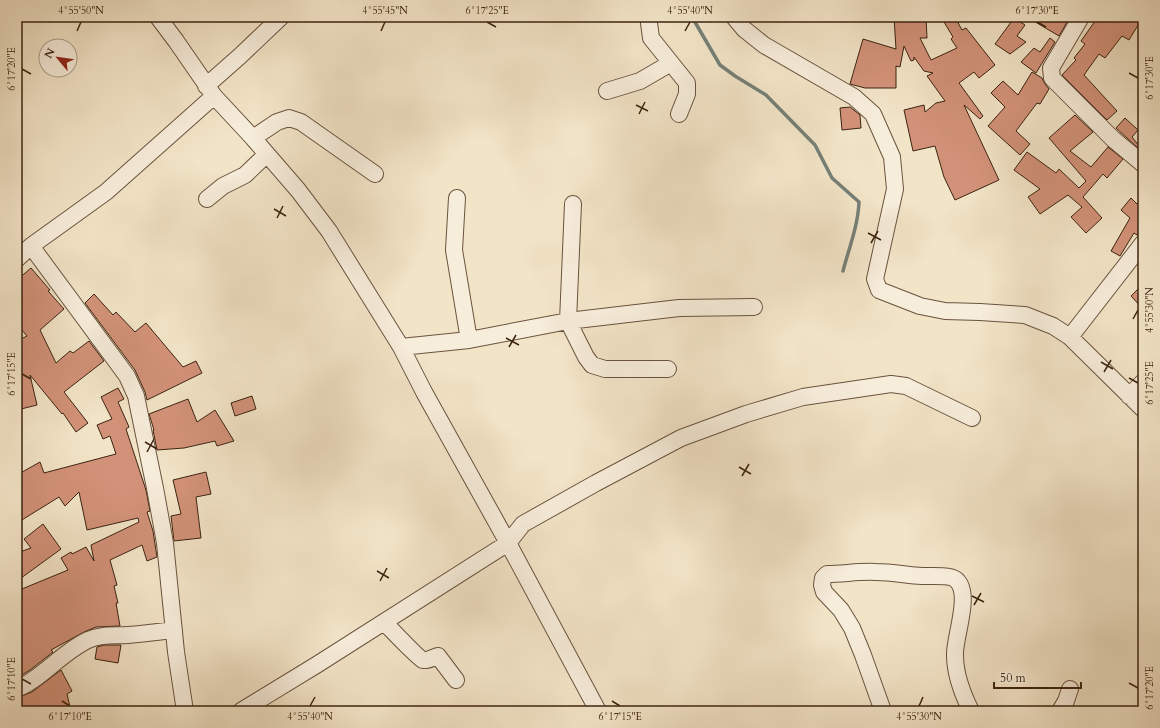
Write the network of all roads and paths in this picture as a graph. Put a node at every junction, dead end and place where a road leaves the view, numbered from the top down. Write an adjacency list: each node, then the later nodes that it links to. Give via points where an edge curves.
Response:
1 (158, 17): 7 (street)
2 (281, 17): 7 (street, via 240,56)
3 (650, 17): 6 (street, via 651,38)
4 (734, 17): 22 (street, via 764,45 854,97 873,114 892,157 895,189 875,279 879,290 920,306 945,311 1026,315 1053,326)
5 (1081, 17): 12 (street, via 1051,68 1052,78 1113,139)
6 (672, 63): 8 (street, via 640,81); 9 (street, via 687,83 687,94)
7 (210, 91): 10 (street); 18 (street, via 106,192)
8 (608, 91)
9 (679, 114)
10 (253, 138): 11 (street); 13 (street, via 277,122 289,118 301,122)
11 (267, 154): 15 (street, via 245,175 223,186); 24 (street, via 330,231)
12 (1143, 164)
13 (375, 174)
14 (457, 198): 23 (street, via 454,250)
15 (207, 199)
16 (573, 204): 21 (street)
17 (1143, 243): 22 (street)
18 (31, 246): 19 (street); 32 (street, via 127,376 136,396 165,543)
19 (17, 259)
20 (754, 307): 21 (street, via 679,308)
21 (568, 321): 23 (street); 25 (street, via 592,365 605,369)
22 (1070, 337): 27 (street)
23 (469, 340): 24 (street)
24 (401, 347): 30 (street)
25 (668, 369)
26 (1143, 382): 27 (street)
27 (1129, 396): 28 (street)
28 (1143, 409)
29 (972, 418): 30 (street, via 906,386 891,384 803,396 681,438 523,524)
30 (508, 543): 31 (street); 38 (street)
31 (384, 622): 33 (street, via 418,658 425,660 438,656); 37 (street)
32 (174, 630): 34 (street, via 99,636 88,640 33,681); 36 (street)
33 (456, 680)
34 (17, 688)
35 (1070, 689): 41 (street)
36 (185, 711)
37 (241, 711)
38 (598, 711)
39 (883, 711): 40 (street, via 852,628 841,610 824,592 822,585 827,574 876,572 952,577 957,580 964,603 954,655 966,702)
40 (971, 711)
41 (1060, 711)

